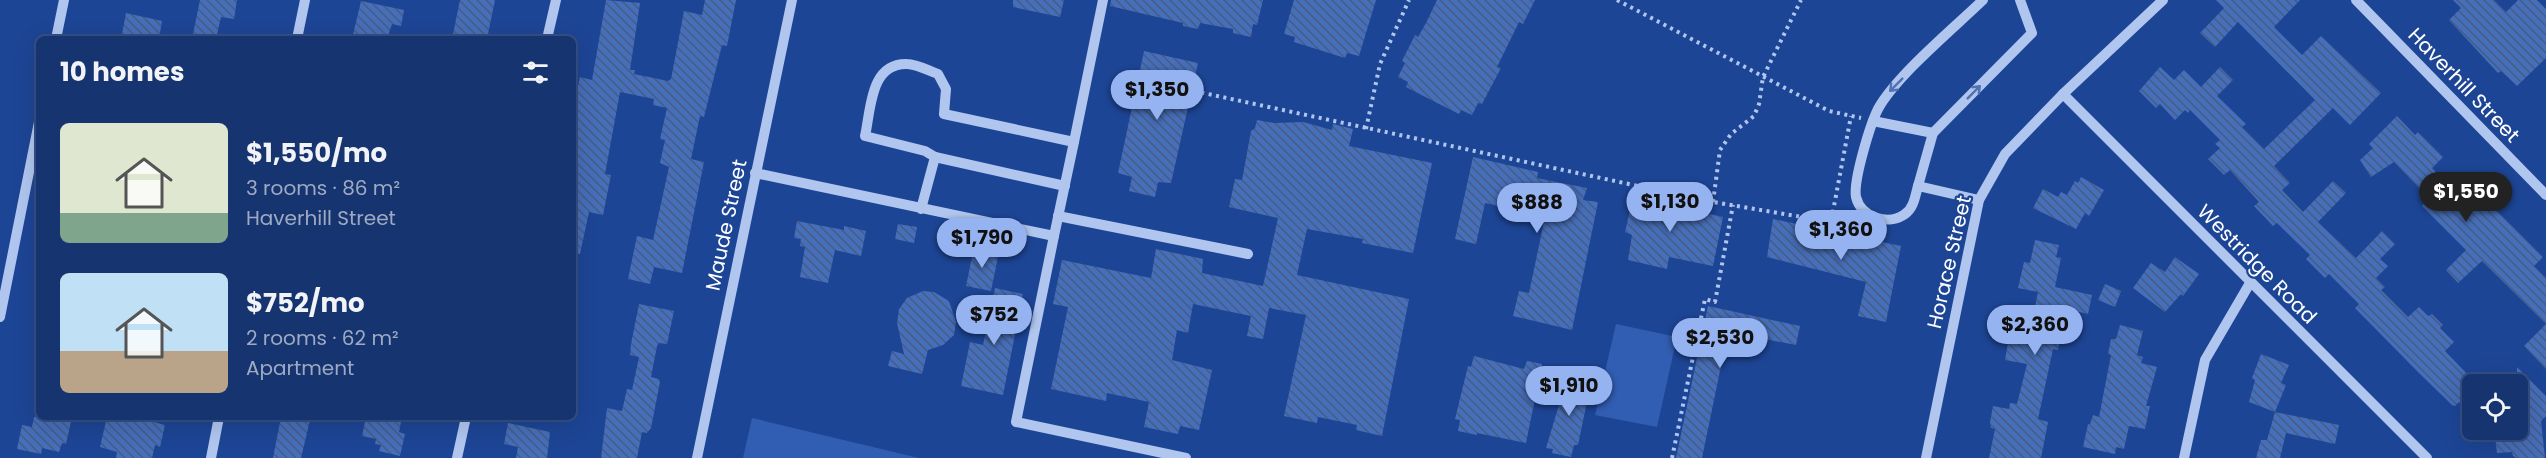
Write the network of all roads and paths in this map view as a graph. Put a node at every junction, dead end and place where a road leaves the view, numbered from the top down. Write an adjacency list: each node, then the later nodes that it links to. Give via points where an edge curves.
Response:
1 (64, 0): 13 (street)
2 (305, 0): 14 (street)
3 (556, 0): 15 (street)
4 (792, 0): 26 (street, Maude Street)
5 (1103, 0): 24 (street)
6 (1409, 0): 21 (path, via 1380,64)
7 (1617, 0): 16 (path)
8 (1801, 0): 16 (path)
9 (1983, 0): 20 (street, one-way to 20, via 1887,94)
10 (2020, 0): 22 (street, one-way to 10, via 2032,33)
11 (2163, 0): 18 (street, Horace Street)
12 (2356, 0): 29 (street, Haverhill Street)
13 (57, 36)
14 (298, 36)
15 (549, 36)
16 (1763, 77): 19 (path, via 1829,111); 31 (path, via 1754,116 1731,134 1720,150)
17 (1194, 91): 21 (path)
18 (2063, 94): 30 (street, Horace Street, via 2005,154); 37 (street, Westridge Road)
19 (1851, 116): 20 (path); 32 (path, via 1831,222)
20 (1873, 121): 22 (street); 28 (street, via 1865,140 1856,197 1862,208 1874,218 1890,220 1904,215 1913,206)
21 (1366, 129): 31 (path)
22 (1933, 134): 28 (street)
23 (36, 137): 38 (street)
24 (1074, 142): 25 (street, via 944,114 946,89 938,74 908,64 889,67 878,76 865,136 925,151); 27 (street)
25 (936, 158): 27 (street); 33 (street)
26 (755, 173): 33 (street); 43 (street, Maude Street)
27 (1065, 186): 34 (street)
28 (1918, 186): 30 (street)
29 (2546, 195)
30 (1978, 200): 46 (street, Horace Street)
31 (1713, 202): 32 (path)
32 (1732, 205): 45 (path, via 1715,302 1705,299)
33 (921, 209): 35 (street)
34 (1058, 216): 35 (street); 36 (street)
35 (1054, 236): 44 (street, via 1016,422)
36 (1248, 254)
37 (2250, 283): 47 (street, via 2205,360); 48 (street, Westridge Road)
38 (0, 317)
39 (218, 420): 41 (street)
40 (465, 420): 42 (street)
41 (211, 458)
42 (457, 458)
43 (697, 458)
44 (1185, 458)
45 (1672, 458)
46 (1926, 458)
47 (2184, 458)
48 (2427, 458)

